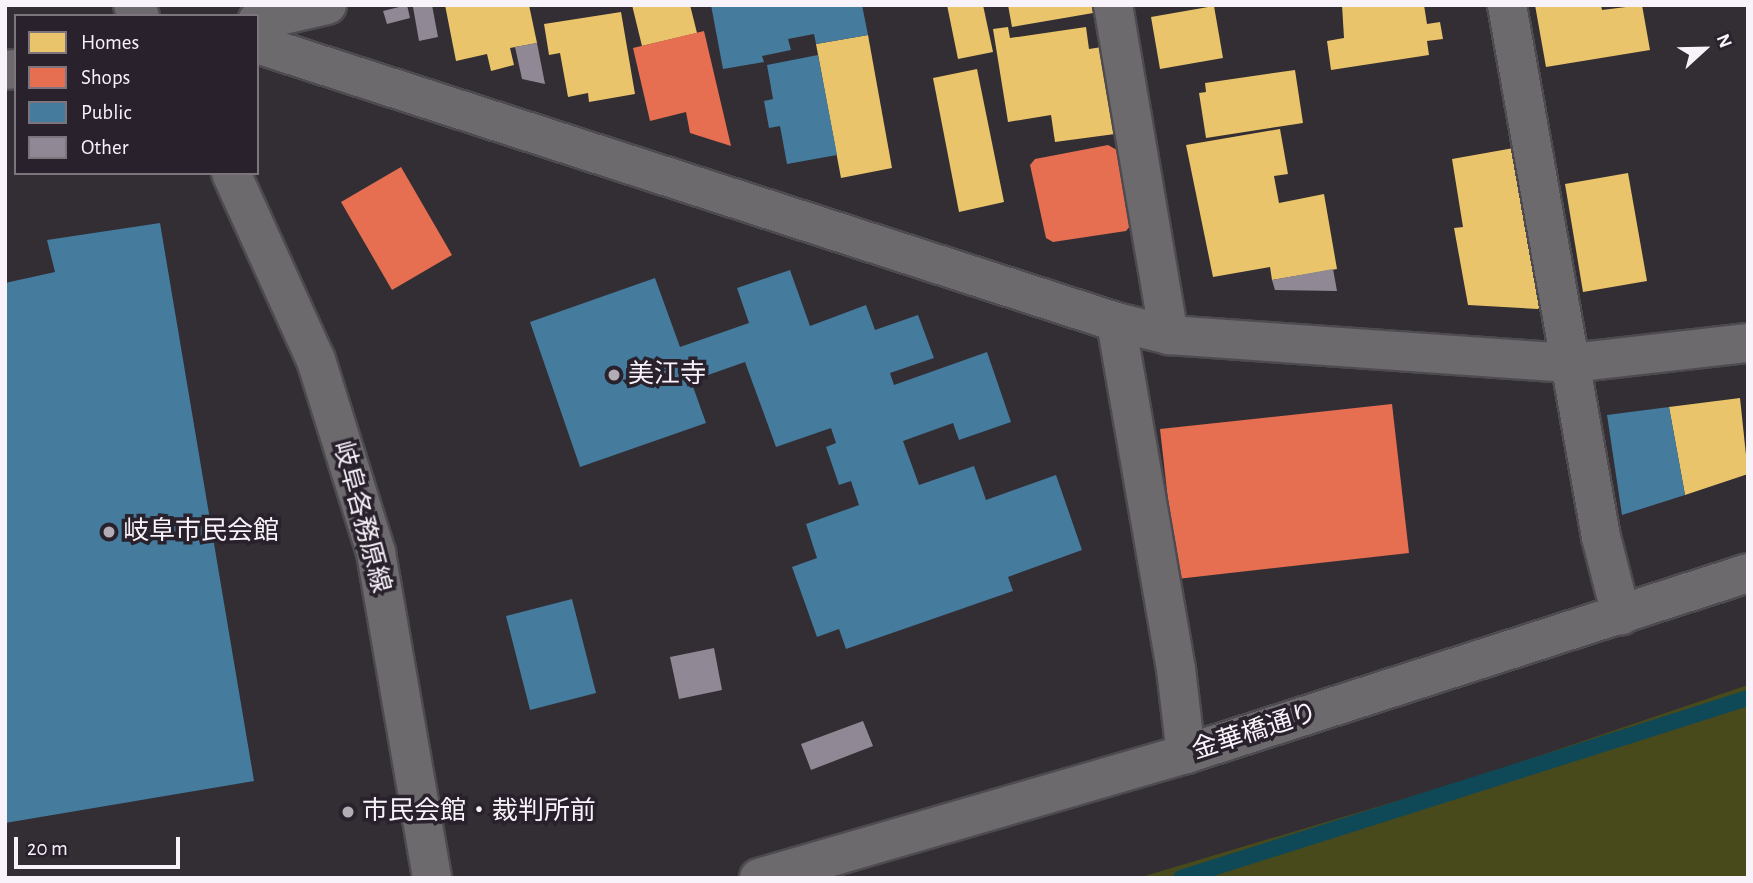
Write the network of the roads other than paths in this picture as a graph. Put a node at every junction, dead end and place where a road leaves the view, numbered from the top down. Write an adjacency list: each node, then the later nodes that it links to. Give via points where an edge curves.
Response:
1 (327, 5): 4 (street)
2 (1113, 5): 8 (street)
3 (1507, 5): 10 (street)
4 (259, 21)
5 (259, 45): 7 (street)
6 (232, 175): 14 (street, 岐阜各務原線, via 316,360 376,553)
7 (1116, 322): 8 (street); 13 (street, via 1177,669)
8 (1169, 335): 10 (street)
9 (1748, 343): 10 (street)
10 (1572, 363): 12 (street, via 1601,537)
11 (1748, 573): 12 (street, 金華橋通り)
12 (1621, 615): 13 (street, 金華橋通り)
13 (1186, 754): 15 (street, 金華橋通り)
14 (432, 878)
15 (759, 878)

